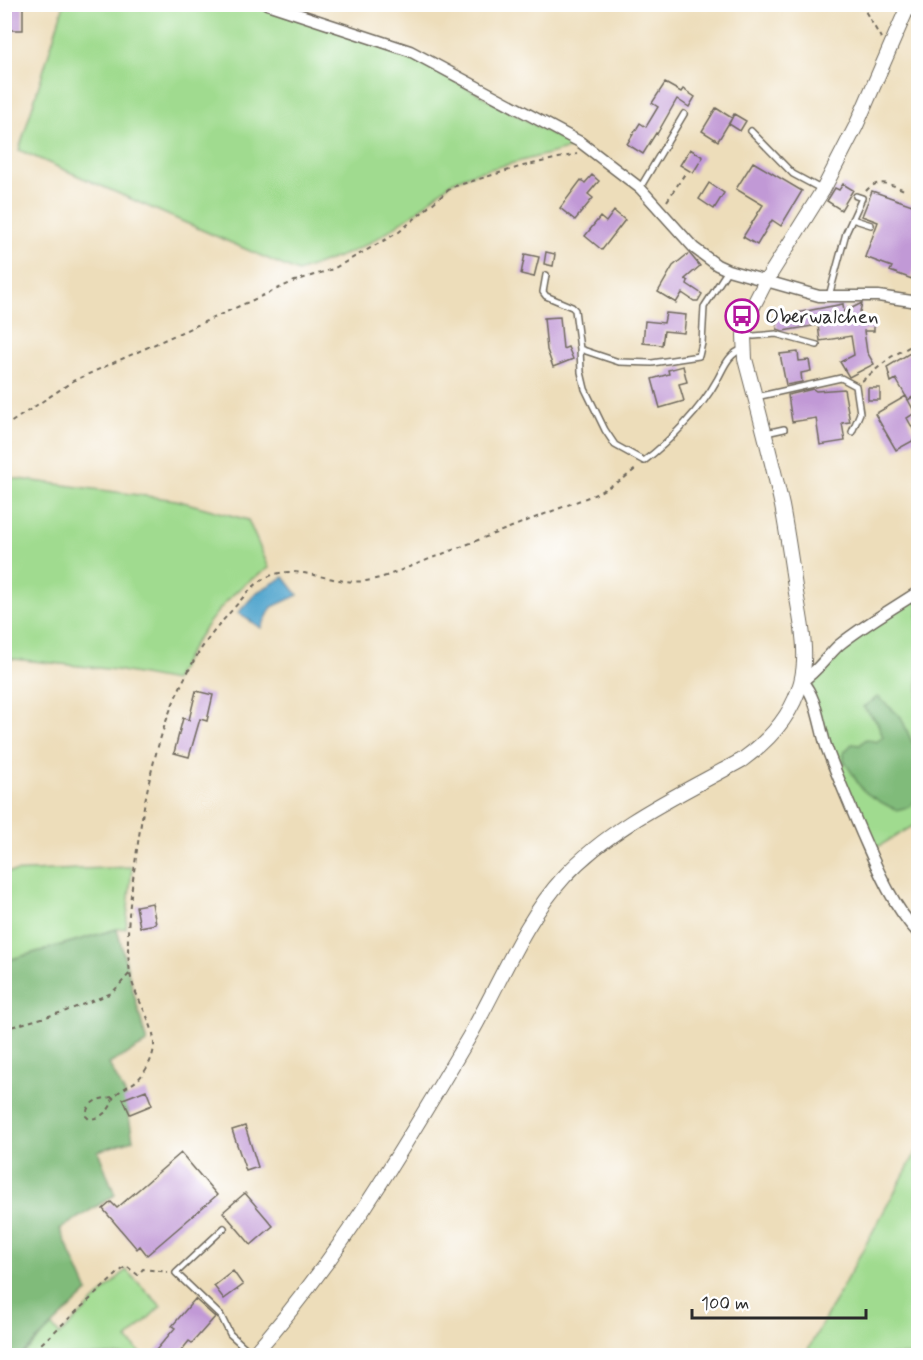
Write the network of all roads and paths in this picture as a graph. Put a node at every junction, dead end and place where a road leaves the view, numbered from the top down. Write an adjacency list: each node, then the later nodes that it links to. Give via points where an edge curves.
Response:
1 (267, 4): 7 (street, via 410,51)
2 (861, 4): 4 (path)
3 (909, 4): 4 (main road)
4 (889, 51): 11 (main road)
5 (684, 114): 9 (lane)
6 (751, 132): 11 (lane, via 793,174)
7 (591, 150): 9 (street); 28 (path, via 452,187 399,232 333,269 296,281 73,381)
8 (686, 172): 13 (path)
9 (640, 188): 13 (street)
10 (904, 189): 12 (path, via 886,182 868,188)
11 (822, 190): 18 (main road)
12 (859, 197): 14 (lane)
13 (659, 210): 16 (street, via 694,248)
14 (852, 219): 15 (lane); 19 (lane)
15 (871, 225)
16 (728, 270): 18 (street); 24 (lane, via 704,307 699,356 652,363 619,362)
17 (546, 275): 24 (lane, via 546,296 575,310)
18 (766, 281): 19 (street); 21 (main road, via 749,314)
19 (829, 298): 20 (street, via 878,296)
20 (918, 302)
21 (744, 335): 23 (lane, via 776,334); 25 (main road)
22 (918, 342): 26 (path, via 891,357)
23 (817, 345)
24 (580, 349): 32 (lane, via 585,389 605,430 615,445)
25 (744, 349): 27 (main road); 32 (lane, via 731,355 710,392 663,447)
26 (856, 386): 27 (lane, via 841,378); 30 (lane, via 860,413)
27 (755, 397): 31 (main road)
28 (4, 427)
29 (784, 429): 31 (lane)
30 (852, 432)
31 (764, 434): 34 (main road, via 782,509 801,622)
32 (644, 461): 36 (path, via 596,494 386,576 347,581 285,572 262,580 249,591 190,666 152,768 127,921)
33 (918, 592): 34 (street, via 858,630)
34 (802, 681): 35 (street, via 813,699 833,765 874,860 887,888); 41 (main road, via 781,726 757,749 630,824 580,861 552,892 394,1162 324,1264)
35 (918, 933)
36 (130, 973): 37 (path, via 112,993); 38 (path, via 153,1031 154,1047 139,1080)
37 (4, 1029)
38 (113, 1097): 38 (path, via 106,1112 95,1119 86,1116 94,1101)
39 (224, 1228): 40 (lane)
40 (177, 1273): 41 (lane); 42 (path, via 143,1269 138,1275 126,1266)
41 (252, 1355)
42 (28, 1356)

